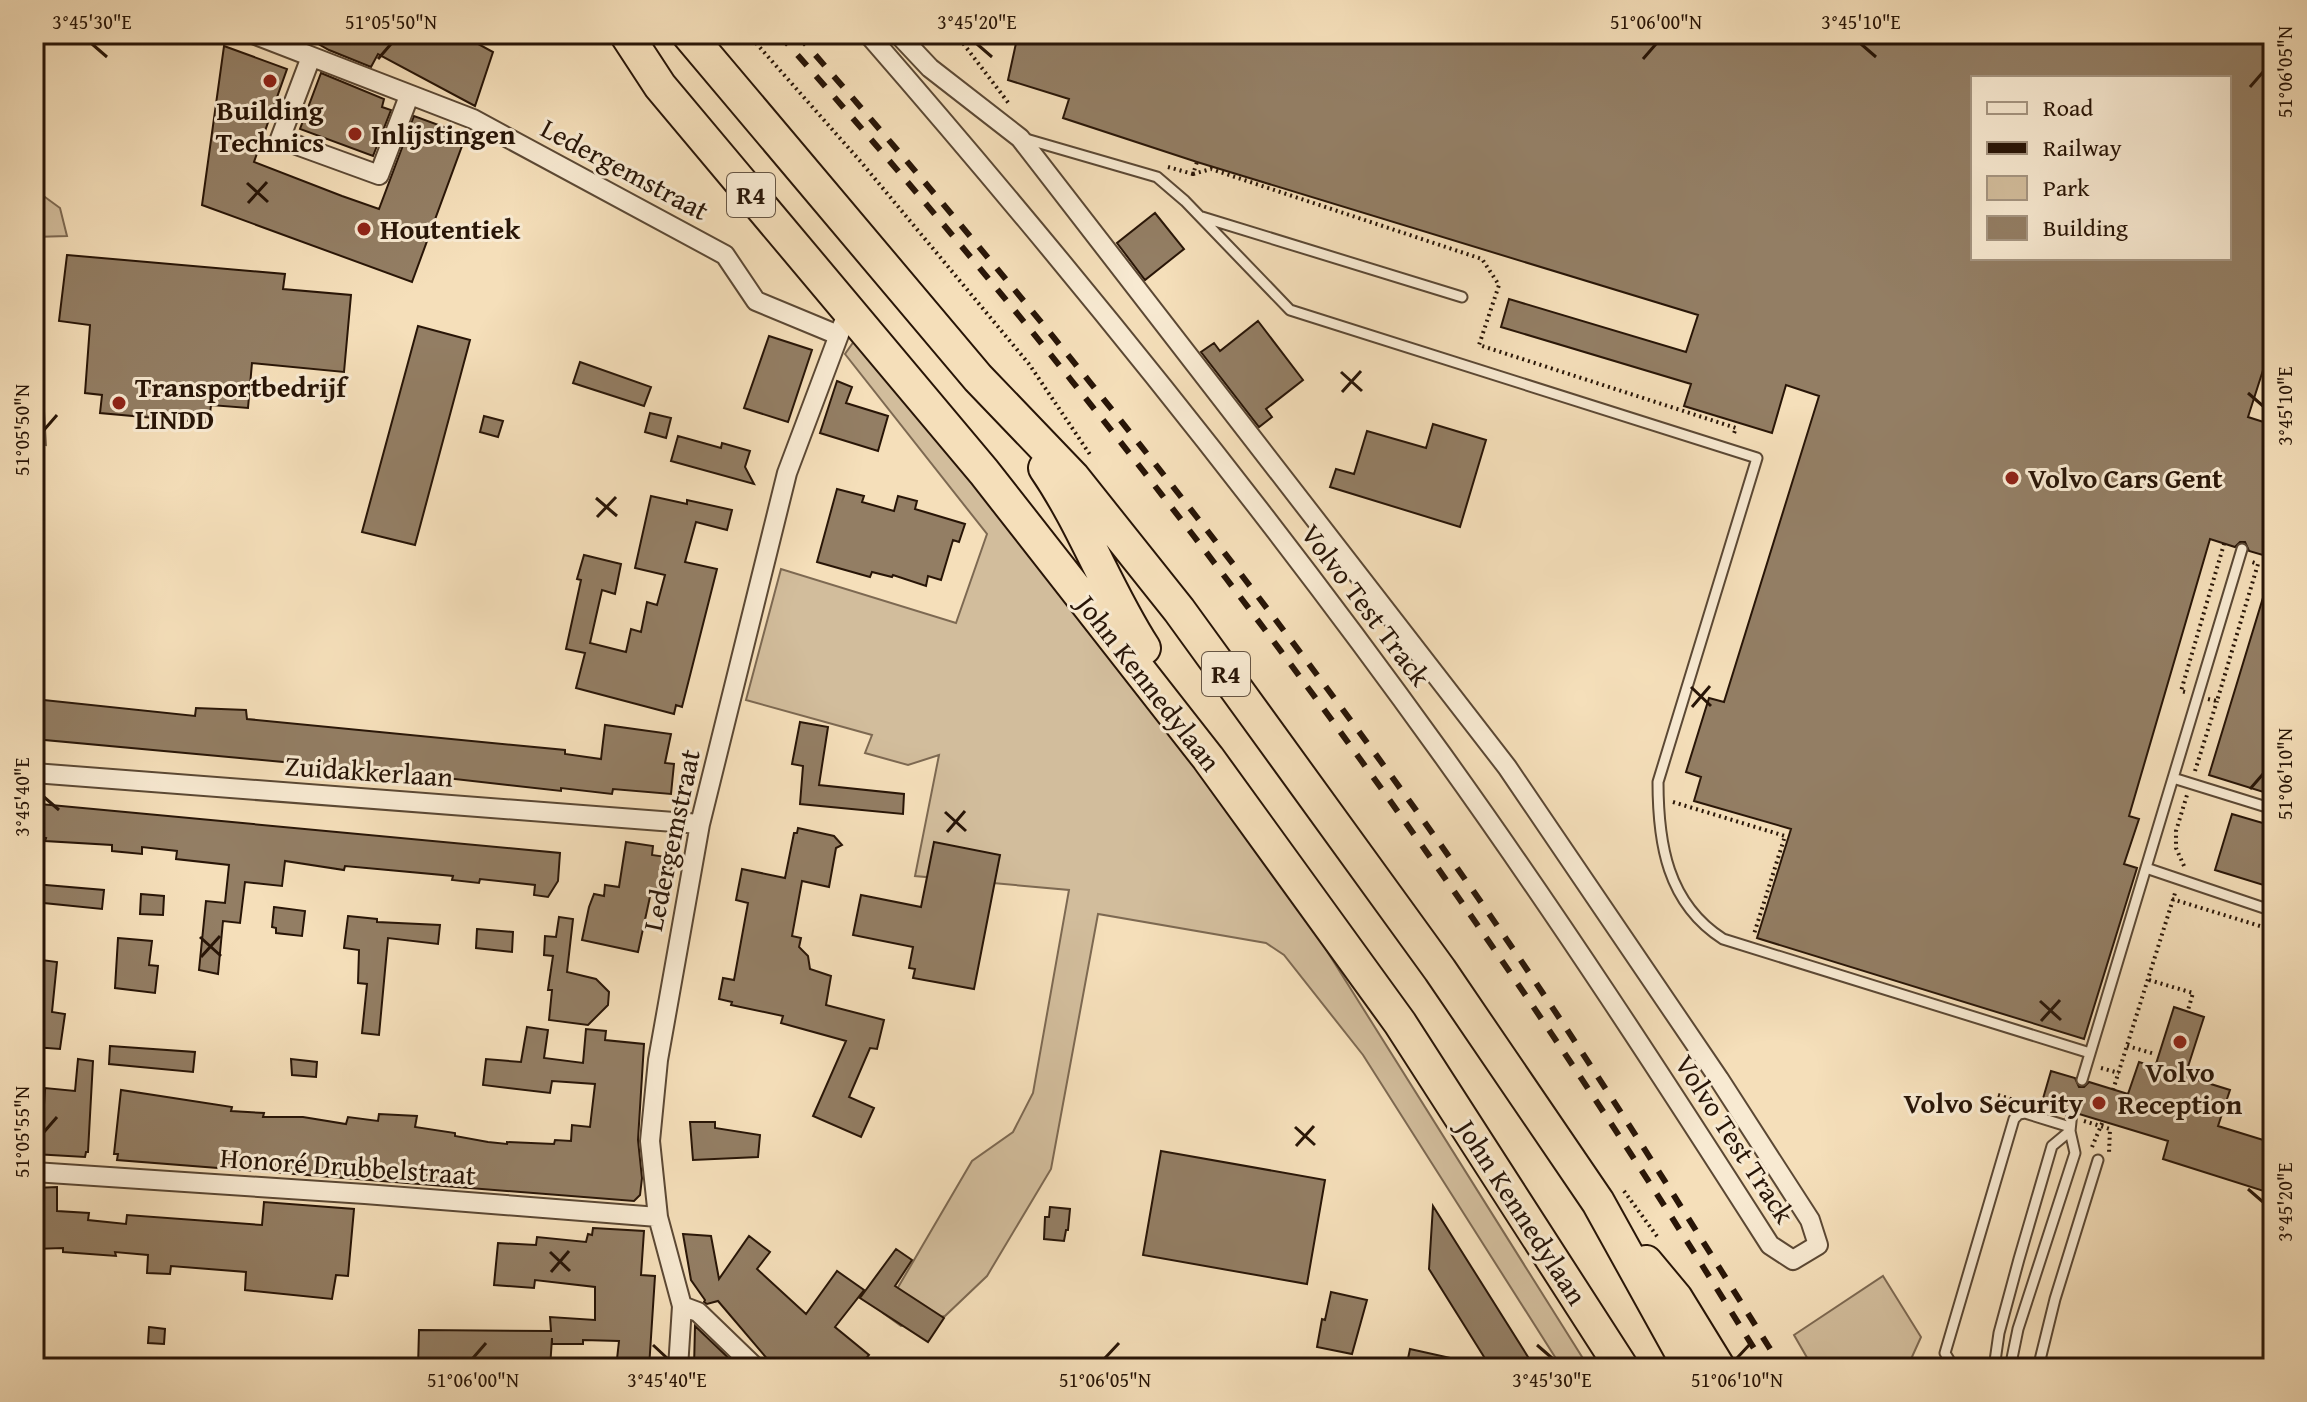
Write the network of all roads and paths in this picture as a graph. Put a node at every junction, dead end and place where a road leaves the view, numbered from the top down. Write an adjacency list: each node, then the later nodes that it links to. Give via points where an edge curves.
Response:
1 (253, 34): 7 (street, Ledergemstraat)
2 (626, 34): 22 (highway, John Kennedylaan / R4, via 660,86 984,472)
3 (688, 34): 16 (highway, John Kennedylaan / R4)
4 (868, 34): 10 (street, Volvo Test Track, via 1064,264 1366,650 1589,966 1770,1245 1793,1260 1818,1245 1810,1220 1719,1079 1507,767)
5 (898, 34): 10 (street, Volvo Test Track, via 930,68)
6 (956, 34): 9 (path)
7 (311, 57): 8 (street, Ledergemstraat); 8 (street, via 280,139 379,175)
8 (409, 96): 28 (street, Ledergemstraat, via 473,119 725,255 756,301 840,330 787,473)
9 (1013, 109)
10 (1020, 138): 14 (lane, via 1157,177)
11 (1197, 162): 13 (path)
12 (1165, 165): 13 (path)
13 (1193, 174): 19 (path, via 1211,169 1482,259 1499,285 1479,345 1736,428)
14 (1199, 216): 15 (lane); 19 (lane, via 1290,310)
15 (1462, 297)
16 (978, 378): 50 (highway, John Kennedylaan / R4, via 1073,477 1179,610 1440,970); 58 (highway, John Kennedylaan / R4, via 1049,474 1130,627 1273,815 1407,1008)
17 (2273, 391): 18 (path)
18 (2264, 422)
19 (1728, 449): 26 (lane, via 1757,458 1658,782)
20 (2242, 549): 24 (lane)
21 (2217, 701): 25 (path)
22 (1208, 758): 56 (highway, via 1272,865 1420,1078); 57 (highway, John Kennedylaan / R4, via 1400,1023)
23 (34, 773): 28 (street, Zuidakkerlaan)
24 (2173, 778): 25 (lane); 29 (lane)
25 (2191, 783): 27 (lane); 30 (path, via 2176,831 2176,848 2185,863)
26 (1658, 798): 34 (lane, via 1668,867 1687,907 1702,926); 34 (path, via 1785,836)
27 (2273, 809)
28 (700, 824): 51 (street, Ledergemstraat, via 658,1060 650,1141)
29 (2146, 868): 30 (lane); 38 (lane)
30 (2180, 879): 31 (path); 32 (lane)
31 (2172, 899): 33 (path); 35 (path)
32 (2273, 911)
33 (2273, 930)
34 (1749, 948): 38 (lane)
35 (2149, 980): 36 (path, via 2193,993); 37 (path)
36 (2188, 1010)
37 (2127, 1046): 39 (path); 41 (path)
38 (2090, 1053): 40 (lane)
39 (2155, 1054)
40 (2087, 1064): 41 (path); 42 (lane)
41 (2119, 1073): 43 (path)
42 (2082, 1080)
43 (2113, 1090)
44 (2072, 1112): 46 (lane)
45 (2103, 1121): 47 (path)
46 (2070, 1129): 53 (lane, via 2025,1113 2014,1119); 63 (lane, via 2052,1146); 64 (lane, via 2075,1153)
47 (2089, 1153)
48 (2098, 1160): 65 (lane)
49 (34, 1172): 51 (street, Honoré Drubbelstraat)
50 (1598, 1202): 59 (highway, John Kennedylaan / R4); 60 (highway, via 1676,1298)
51 (658, 1217): 52 (street, Ledergemstraat)
52 (682, 1306): 54 (street, Ledergemstraat); 55 (street, via 698,1312)
53 (1945, 1353): 61 (lane); 62 (lane)
54 (678, 1368)
55 (756, 1368)
56 (1599, 1368)
57 (1622, 1368)
58 (1641, 1368)
59 (1690, 1368)
60 (1719, 1368)
61 (1942, 1368)
62 (1954, 1368)
63 (1994, 1368)
64 (2010, 1368)
65 (2038, 1368)

